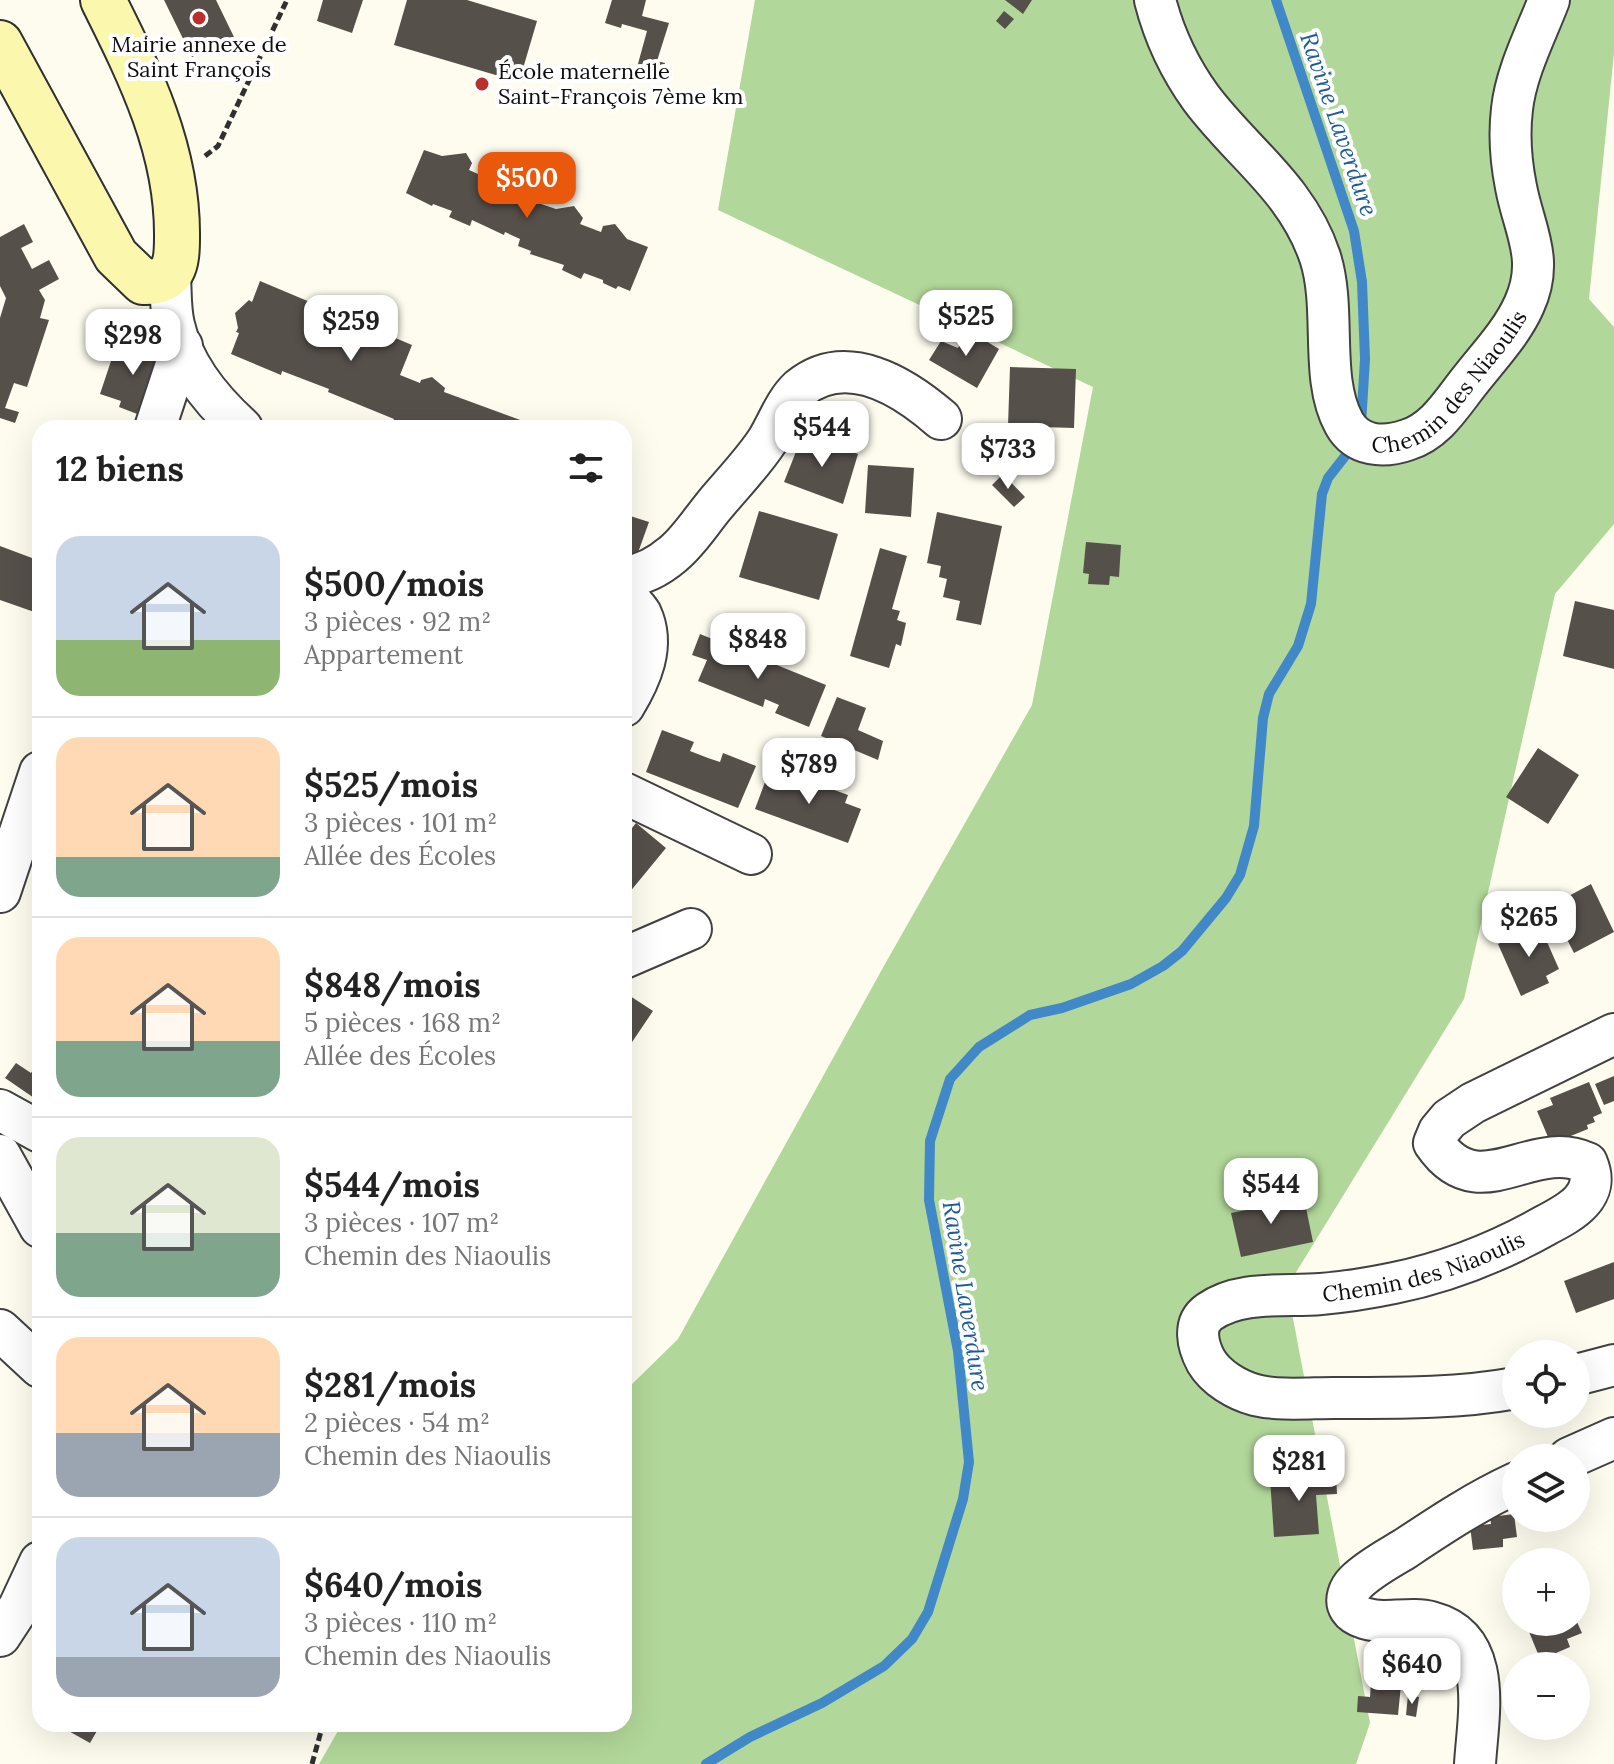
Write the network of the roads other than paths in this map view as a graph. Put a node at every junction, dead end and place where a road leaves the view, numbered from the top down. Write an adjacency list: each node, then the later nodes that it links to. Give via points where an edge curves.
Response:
1 (103, 0): 5 (main road, via 139,72 173,176 177,258)
2 (1155, 0): 3 (street, Chemin des Niaoulis, via 1183,71 1306,223 1329,290 1336,408 1359,436 1389,445 1432,428 1524,307 1533,274 1532,251 1512,163 1512,106)
3 (1549, 0)
4 (0, 43): 5 (main road, via 116,256 143,282)
5 (170, 275): 6 (street, via 174,324)
6 (182, 346): 8 (street); 9 (street, via 207,394)
7 (941, 419): 10 (street, via 888,380 837,373 816,379 798,390 766,443 676,552 654,568)
8 (158, 420)
9 (234, 420)
10 (632, 575)
11 (632, 603): 12 (street, via 641,614 646,638 646,664)
12 (632, 691)
13 (32, 796): 16 (street)
14 (632, 802): 15 (street)
15 (751, 854)
16 (0, 892)
17 (691, 929): 18 (street)
18 (632, 955)
19 (1614, 1034): 28 (street, Chemin des Niaoulis, via 1473,1103 1449,1119 1434,1143 1462,1169 1488,1173 1547,1157 1574,1157 1587,1163 1589,1190 1575,1210 1469,1263 1324,1294 1245,1298 1205,1314 1198,1330 1208,1365 1225,1381 1255,1394 1434,1398)
20 (0, 1110): 21 (street)
21 (32, 1128)
22 (0, 1155): 23 (street)
23 (32, 1213)
24 (0, 1330): 25 (street)
25 (32, 1360)
26 (1614, 1365): 27 (street)
27 (1590, 1371)
28 (1502, 1390)
29 (1614, 1438): 30 (street)
30 (1590, 1449)
31 (1502, 1489): 34 (street, via 1367,1573 1349,1592 1347,1602 1362,1617 1429,1621 1454,1631 1463,1642 1475,1661 1480,1686)
32 (32, 1579): 33 (street)
33 (0, 1636)
34 (1475, 1764)

